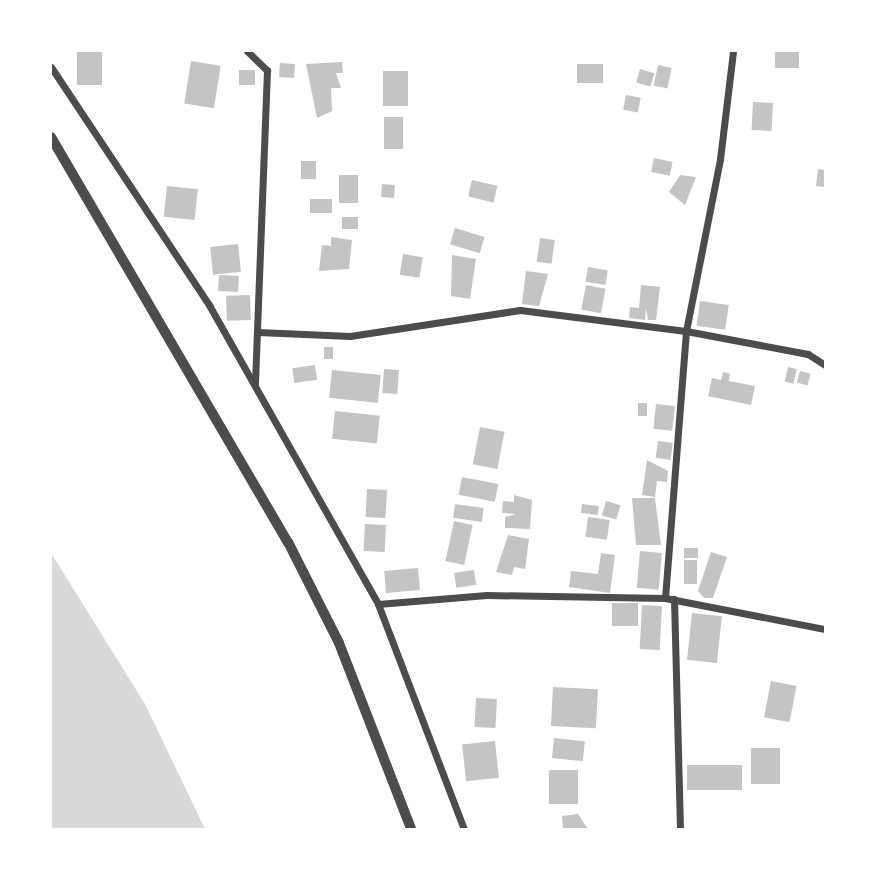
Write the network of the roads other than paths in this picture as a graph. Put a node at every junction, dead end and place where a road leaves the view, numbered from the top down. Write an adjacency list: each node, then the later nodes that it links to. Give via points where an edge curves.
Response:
1 (247, 51): 6 (street, via 267,70)
2 (733, 51): 5 (street, via 720,159)
3 (51, 67): 8 (street)
4 (51, 137): 12 (street, via 288,542 339,643)
5 (686, 331): 6 (street, via 520,310 349,336); 7 (street, via 808,354); 9 (street)
6 (258, 332): 8 (street)
7 (825, 365)
8 (255, 384): 10 (street)
9 (670, 598): 10 (street, via 487,595); 11 (street); 14 (street)
10 (378, 604): 13 (street)
11 (825, 629)
12 (411, 829)
13 (464, 829)
14 (680, 829)

